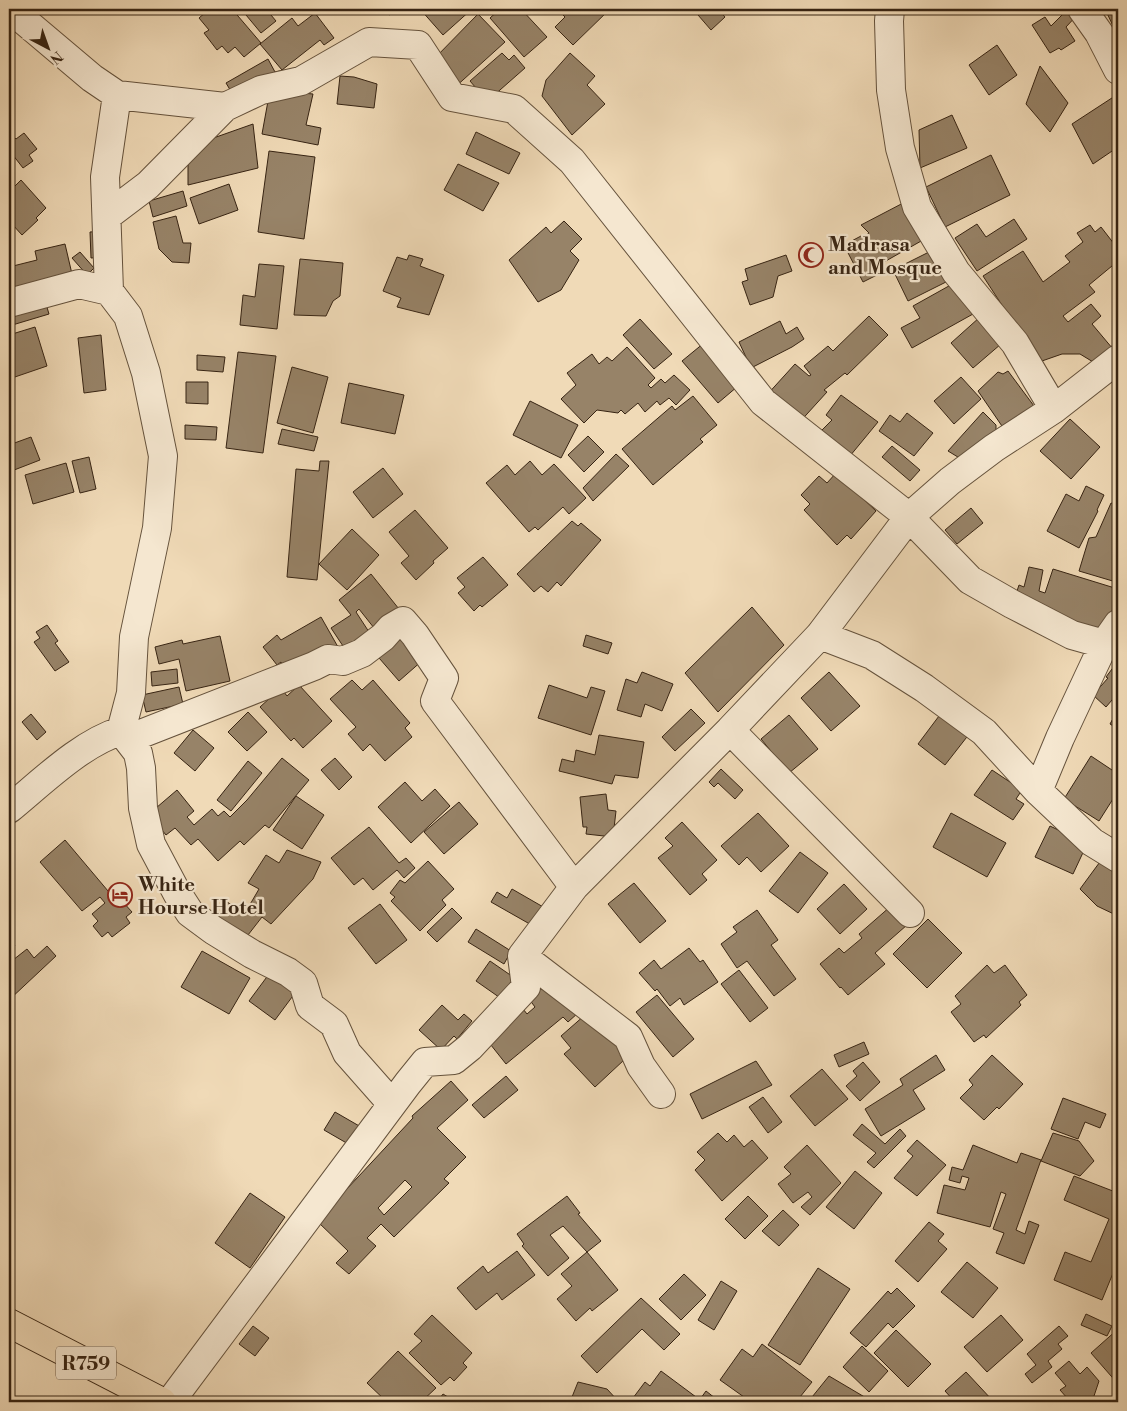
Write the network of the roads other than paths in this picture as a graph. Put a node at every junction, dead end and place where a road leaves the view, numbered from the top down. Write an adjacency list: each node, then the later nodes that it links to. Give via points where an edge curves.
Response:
1 (890, 9): 11 (street, via 891,90 900,148 917,207 956,272 1015,343)
2 (1082, 9): 4 (street)
3 (15, 13): 5 (street)
4 (1118, 70)
5 (117, 95): 6 (street); 7 (street, via 105,177)
6 (225, 107): 7 (street, via 148,185); 12 (street, via 260,90 301,81 369,42 418,46 452,97 514,109 572,161 763,402)
7 (107, 216): 8 (street)
8 (109, 291): 9 (street, via 79,284); 16 (street, via 128,316 144,365 163,456 157,528 134,637)
9 (9, 303)
10 (1118, 359): 11 (street)
11 (1054, 409): 12 (street, via 994,448)
12 (909, 517): 13 (street); 14 (street, via 970,580 1072,635)
13 (820, 635): 15 (street); 17 (street, via 872,655 924,688 984,732)
14 (1113, 638): 17 (street, via 1060,738)
15 (730, 730): 20 (street); 21 (street)
16 (125, 735): 18 (street, via 104,736); 20 (street, via 328,659 343,661 362,653 403,621 444,678 436,701); 24 (street, via 138,753 143,808 152,844 190,913 303,983 310,1006 334,1024 347,1053)
17 (1038, 791): 19 (street, via 1092,842)
18 (9, 810)
19 (1118, 858)
20 (574, 887): 22 (street)
21 (910, 913)
22 (522, 956): 23 (street, via 628,1037 641,1066); 24 (street, via 526,987 454,1060 425,1062)
23 (661, 1094)
24 (392, 1104): 27 (street)
25 (9, 1323): 26 (main road, R759)
26 (162, 1402)
27 (170, 1402)

